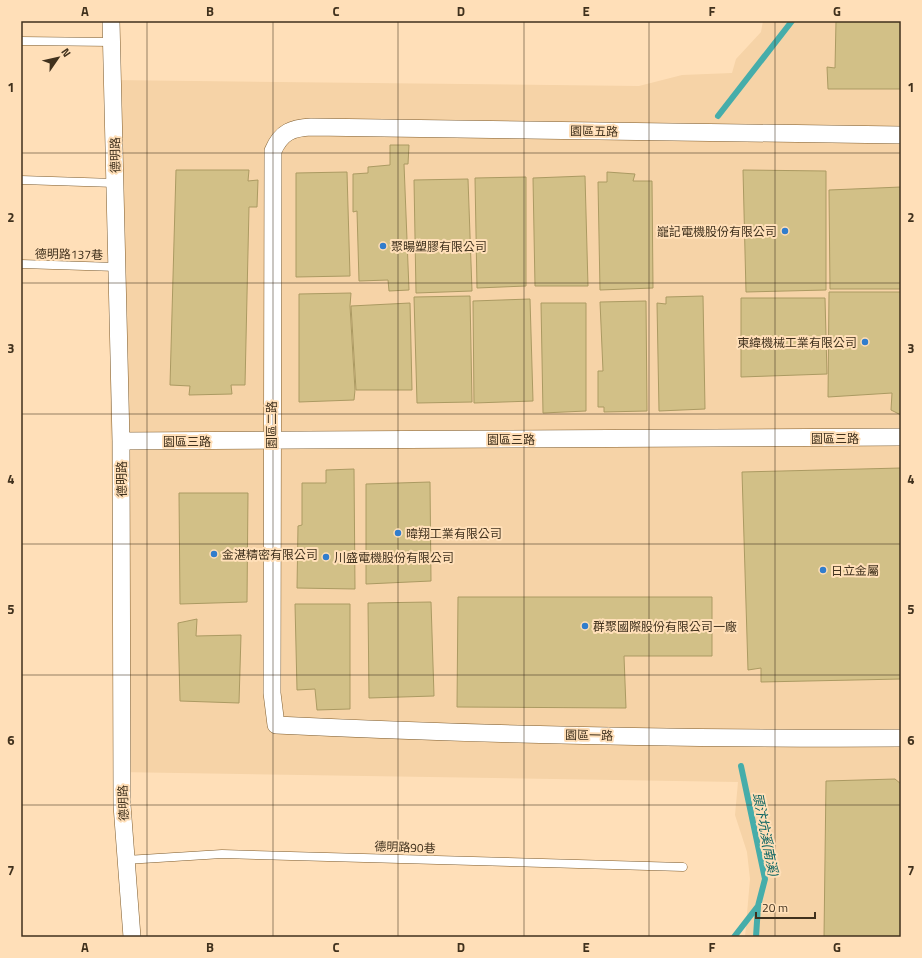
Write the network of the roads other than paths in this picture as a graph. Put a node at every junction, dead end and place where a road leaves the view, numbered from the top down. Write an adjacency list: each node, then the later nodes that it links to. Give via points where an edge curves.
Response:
1 (111, 21): 3 (street, 德明路)
2 (21, 42): 3 (lane)
3 (112, 42): 7 (street, 德明路)
4 (287, 131): 5 (street, 園區五路, via 298,127 311,127); 12 (street, 園區二路, via 278,140 273,151)
5 (901, 135)
6 (21, 180): 7 (lane)
7 (115, 183): 9 (street, 德明路)
8 (21, 264): 9 (lane, 德明路137巷)
9 (117, 267): 11 (street, 德明路)
10 (901, 437): 12 (street, 園區三路)
11 (121, 441): 12 (street, 園區三路); 15 (street, 德明路, via 122,805)
12 (271, 441): 13 (street, 園區二路, via 272,693)
13 (276, 725): 14 (street, 園區一路, via 448,733)
14 (901, 738)
15 (126, 860): 16 (lane, 德明路90巷, via 222,854); 17 (street, 德明路)
16 (683, 867)
17 (132, 937)

